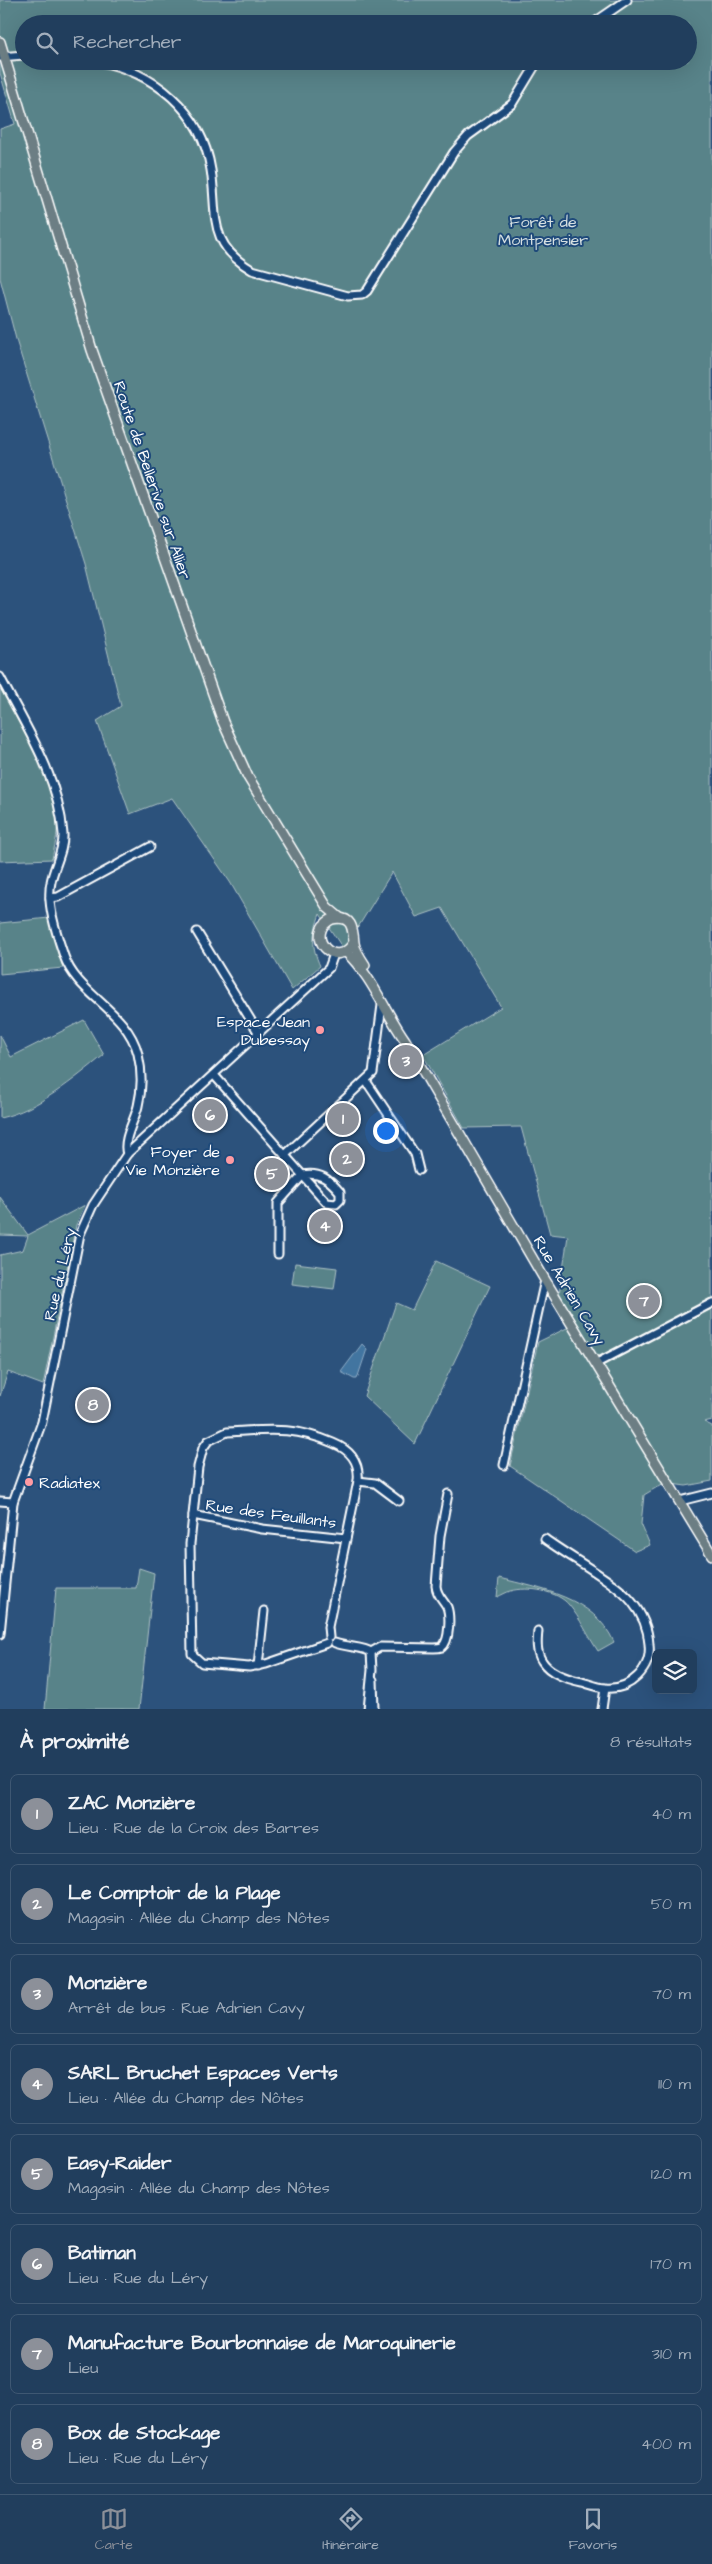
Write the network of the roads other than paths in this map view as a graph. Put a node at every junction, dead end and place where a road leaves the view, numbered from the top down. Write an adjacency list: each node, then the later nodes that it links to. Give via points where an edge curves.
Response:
1 (627, 0): 2 (street)
2 (605, 15)
3 (0, 42): 5 (main road, Route de Bellerive sur Allier)
4 (15, 56): 5 (street)
5 (2, 57): 11 (main road, Route de Bellerive sur Allier, via 92,350 223,722 248,777)
6 (126, 70): 7 (street, via 176,99 201,134 208,152 215,223 228,250 252,270 348,296 362,295 366,291 454,152 468,136 512,104)
7 (533, 70)
8 (0, 678): 10 (street, via 43,761 61,814 63,838 51,880)
9 (150, 847): 10 (street, via 58,897)
10 (50, 898): 25 (street, via 68,964 126,1026 134,1040 141,1092 128,1138)
11 (327, 906): 12 (main road, Route de Bellerive sur Allier); 13 (main road, Route de Bellerive sur Allier)
12 (340, 918): 13 (main road); 15 (main road, via 354,928)
13 (328, 921): 17 (main road, via 320,931 321,943)
14 (197, 932): 21 (street)
15 (354, 942): 16 (main road); 22 (main road, Rue Adrien Cavy)
16 (346, 952): 17 (main road); 18 (main road, Rue Adrien Cavy, via 359,964)
17 (334, 954): 21 (street, Rue du Léry, via 329,968)
18 (382, 1005): 19 (main road, Rue Adrien Cavy); 20 (street)
19 (392, 1021): 20 (street); 22 (main road, Rue Adrien Cavy)
20 (380, 1026): 24 (street, via 372,1073)
21 (258, 1032): 23 (street, Rue du Léry)
22 (405, 1040): 30 (main road, Rue Adrien Cavy)
23 (214, 1074): 25 (street, Rue du Léry); 26 (street)
24 (366, 1081): 26 (street); 27 (street, via 416,1154)
25 (127, 1154): 40 (street, Rue du Léry, via 93,1205 80,1234 42,1422)
26 (285, 1155): 28 (street)
27 (419, 1170)
28 (302, 1175): 28 (street, via 327,1202 336,1204 340,1200 340,1192 329,1179 315,1173); 29 (street, via 278,1203)
29 (278, 1254)
30 (545, 1280): 32 (main road, Rue Adrien Cavy); 33 (street)
31 (712, 1303): 32 (street)
32 (597, 1363): 38 (main road, Rue Adrien Cavy)
33 (504, 1465)
34 (358, 1481): 37 (street, via 374,1483); 41 (street, via 358,1465 348,1451 315,1435 283,1429 227,1432 212,1438 203,1448); 42 (street)
35 (448, 1494): 49 (street, via 440,1536 436,1586 436,1594 448,1613 447,1640 434,1648 380,1647)
36 (712, 1494): 38 (street)
37 (399, 1501)
38 (680, 1501): 44 (main road, Rue Adrien Cavy)
39 (0, 1502): 40 (street)
40 (13, 1502): 47 (street, Rue du Léry)
41 (193, 1515): 42 (street, Rue des Feuillants, via 262,1529); 50 (street, via 190,1544 192,1654 207,1664)
42 (346, 1538): 48 (street)
43 (545, 1539): 52 (street, via 621,1591 644,1619 650,1649 646,1665 637,1678 625,1685)
44 (712, 1555)
45 (264, 1611): 50 (street)
46 (538, 1632): 52 (street, via 539,1656 549,1669)
47 (0, 1634)
48 (328, 1640): 49 (street, via 334,1638 335,1643 346,1648); 50 (street)
49 (371, 1652): 51 (street)
50 (258, 1666)
51 (372, 1670): 53 (street); 54 (street)
52 (605, 1688): 55 (street)
53 (368, 1709)
54 (374, 1709)
55 (602, 1709)

